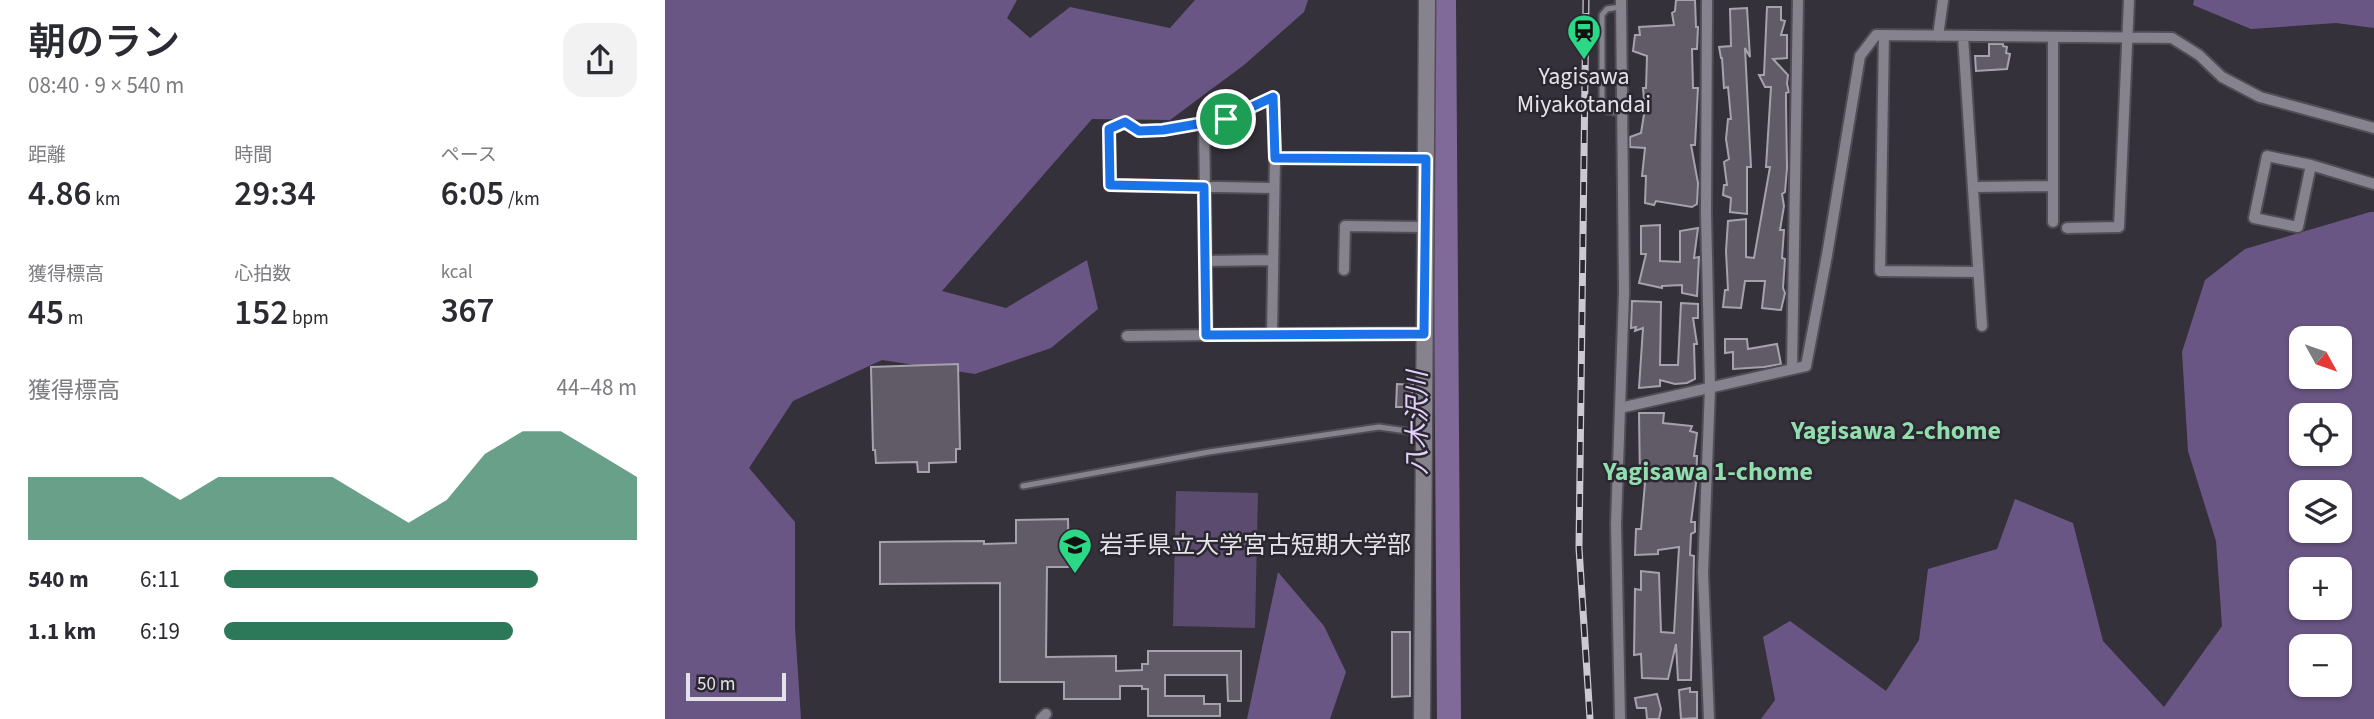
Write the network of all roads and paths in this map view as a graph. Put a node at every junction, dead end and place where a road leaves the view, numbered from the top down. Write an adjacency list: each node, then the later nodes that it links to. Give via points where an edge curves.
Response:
1 (1427, 0): 16 (street)
2 (1707, 0): 36 (street)
3 (1798, 0): 35 (street)
4 (1943, 0): 8 (street)
5 (2129, 0): 11 (street)
6 (1621, 4): 12 (street); 12 (lane, via 1602,15 1602,104 1607,111)
7 (1884, 35): 8 (street); 29 (street, via 1880,271); 35 (street, via 1876,35 1860,55 1806,366)
8 (1938, 36): 9 (street)
9 (1963, 36): 10 (street); 21 (street)
10 (2053, 37): 11 (street); 19 (street)
11 (2128, 37): 14 (street, via 2172,38 2222,76 2260,97); 25 (street, via 2119,228)
12 (1622, 113): 37 (street)
13 (1204, 122): 15 (street, via 1226,119 1273,97); 20 (street); 20 (street, via 1139,131 1125,122 1109,129 1110,185)
14 (2374, 128)
15 (1275, 158): 16 (street); 22 (street)
16 (1426, 159): 24 (street)
17 (2311, 165): 17 (street, via 2267,156 2254,218 2298,228); 18 (street)
18 (2374, 184)
19 (2051, 186): 21 (street); 23 (street)
20 (1204, 187): 22 (street); 27 (street)
21 (1973, 187): 29 (street)
22 (1274, 188): 26 (street)
23 (2053, 222)
24 (1425, 228): 28 (street, via 1345,226); 32 (street)
25 (2067, 228)
26 (1272, 260): 27 (street); 31 (street)
27 (1206, 261): 33 (street)
28 (1344, 270)
29 (1978, 272): 30 (street)
30 (1982, 326)
31 (1272, 334): 32 (street); 33 (street)
32 (1424, 334): 38 (street)
33 (1206, 335): 34 (street)
34 (1127, 336)
35 (1792, 369): 36 (street)
36 (1710, 388): 37 (street); 42 (street, via 1703,573)
37 (1620, 408): 41 (street, via 1616,524)
38 (1424, 433): 39 (lane, via 1379,427); 40 (street)
39 (1023, 486)
40 (1422, 719)
41 (1620, 719)
42 (1709, 719)

